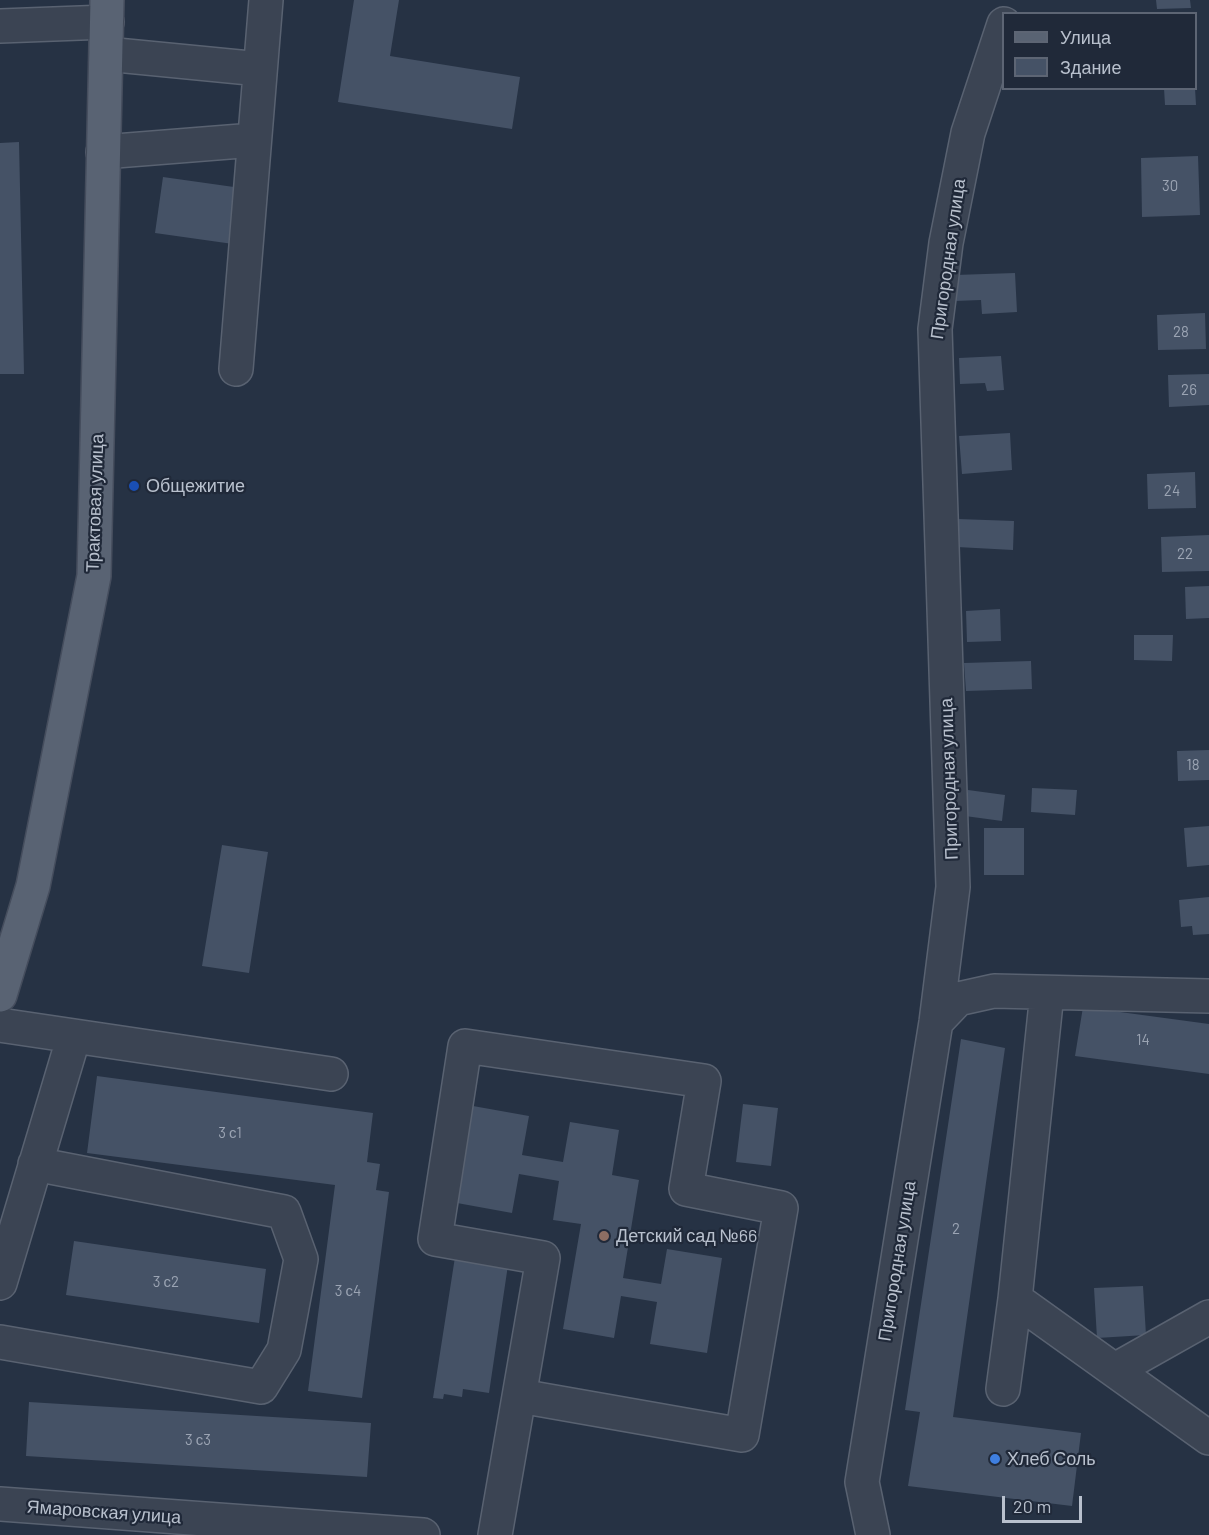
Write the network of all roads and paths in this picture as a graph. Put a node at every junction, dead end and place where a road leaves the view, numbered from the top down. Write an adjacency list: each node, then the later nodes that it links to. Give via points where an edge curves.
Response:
1 (266, 0): 7 (street)
2 (107, 11): 3 (street); 6 (main road, Трактовая улица)
3 (51, 12): 4 (street)
4 (0, 26)
5 (1002, 30): 14 (street, Пригородная улица, via 968,133 946,243 935,329 953,887)
6 (106, 54): 7 (street); 9 (main road, Трактовая улица)
7 (260, 69): 8 (street)
8 (254, 140): 9 (street); 10 (street)
9 (104, 152): 12 (main road, Трактовая улица, via 94,576 33,886)
10 (236, 369)
11 (1047, 993): 13 (street); 14 (street, via 994,991 958,999); 20 (street)
12 (0, 995)
13 (1209, 996)
14 (936, 1022): 31 (street, Пригородная улица, via 862,1482)
15 (0, 1025): 16 (street)
16 (74, 1036): 17 (street); 18 (street)
17 (331, 1074)
18 (35, 1164): 19 (street); 22 (street, via 284,1212 301,1259 284,1350 261,1387)
19 (0, 1283)
20 (1016, 1299): 23 (street); 24 (street)
21 (1209, 1317): 23 (street)
22 (0, 1342)
23 (1115, 1370): 26 (street)
24 (1003, 1389)
25 (520, 1396): 25 (street, via 543,1258 435,1239 465,1046 704,1081 686,1190 781,1208 742,1436); 30 (street)
26 (1209, 1438)
27 (0, 1504): 28 (street, Ямаровская улица)
28 (331, 1532): 29 (street, Ямаровская улица)
29 (423, 1535)
30 (495, 1535)
31 (873, 1535)

